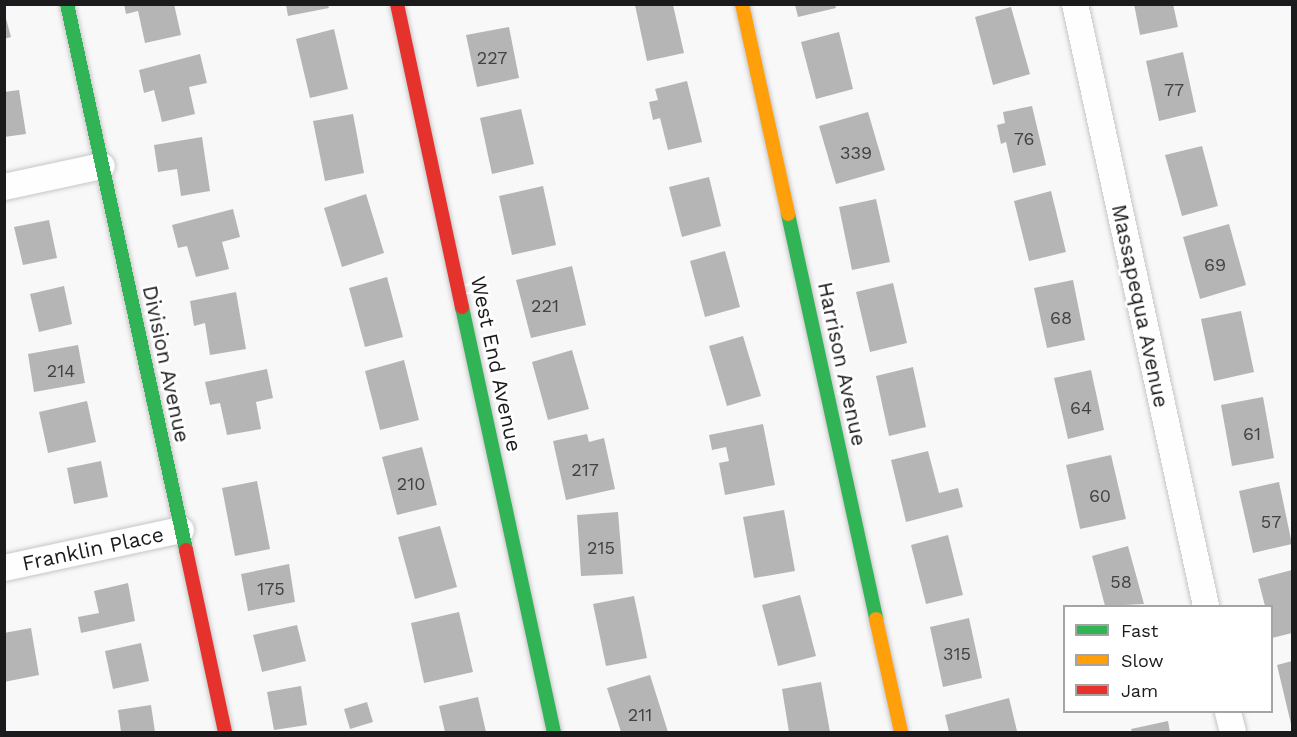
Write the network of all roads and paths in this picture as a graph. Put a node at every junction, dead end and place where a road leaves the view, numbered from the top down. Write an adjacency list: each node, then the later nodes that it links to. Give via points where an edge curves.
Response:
1 (67, 4): 5 (street, Division Avenue)
2 (397, 4): 12 (street, West End Avenue)
3 (742, 4): 13 (street, Harrison Avenue)
4 (1075, 4): 9 (street, Massapequa Avenue)
5 (102, 166): 6 (street); 7 (street, Division Avenue)
6 (4, 187)
7 (181, 530): 8 (street, Franklin Place); 11 (street, Division Avenue)
8 (4, 568)
9 (1206, 605)
10 (1228, 713): 14 (street)
11 (225, 732)
12 (555, 732)
13 (901, 732)
14 (1233, 732)

